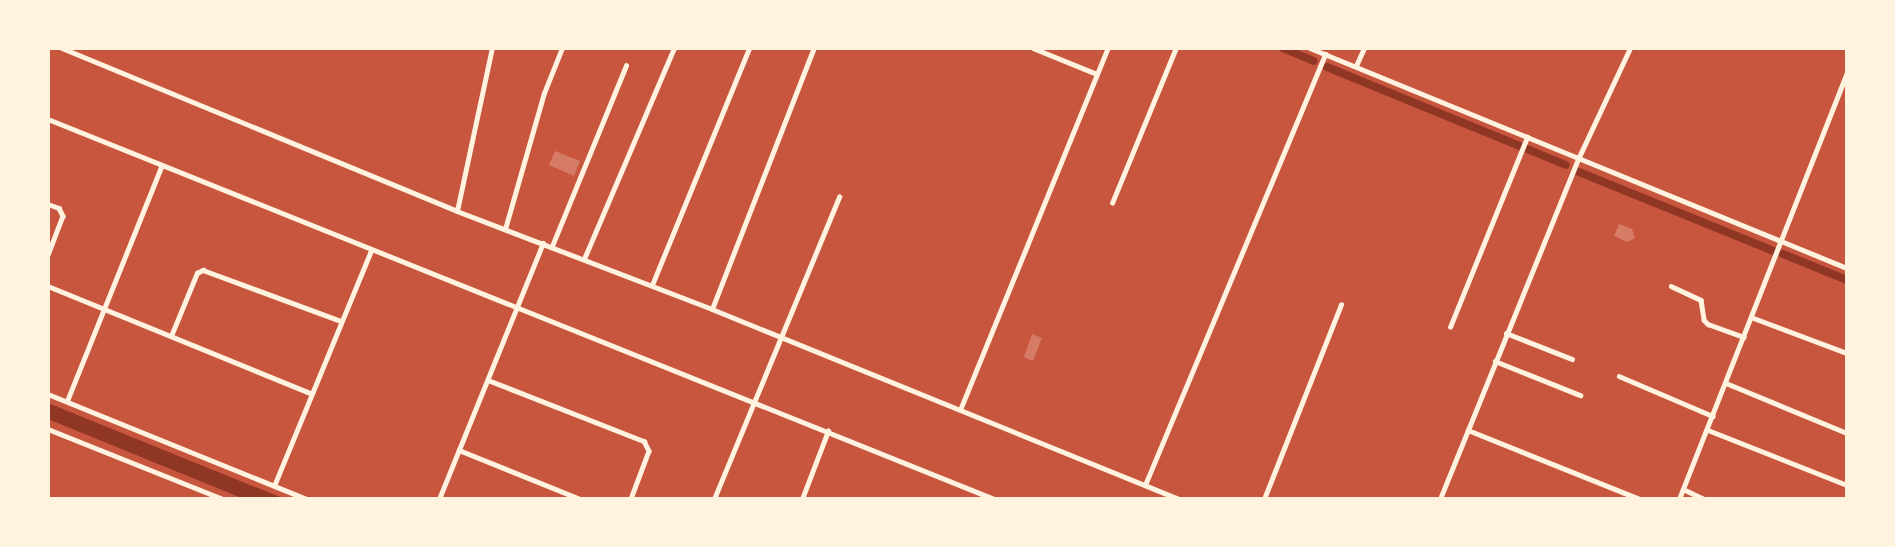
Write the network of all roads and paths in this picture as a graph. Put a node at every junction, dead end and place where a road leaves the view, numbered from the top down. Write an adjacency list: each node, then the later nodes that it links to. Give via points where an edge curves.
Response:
1 (62, 48): 25 (street)
2 (492, 48): 25 (street)
3 (562, 48): 26 (street, via 544,93)
4 (674, 48): 32 (street)
5 (749, 48): 34 (street)
6 (814, 48): 40 (street)
7 (1032, 48): 17 (street)
8 (1107, 48): 17 (street)
9 (1176, 48): 23 (street)
10 (1310, 48): 13 (street)
11 (1364, 48): 15 (street)
12 (1630, 48): 20 (street)
13 (1325, 54): 15 (street); 67 (street)
14 (626, 66): 29 (street)
15 (1356, 66): 19 (street)
16 (1847, 73): 28 (street)
17 (1097, 74): 59 (street)
18 (48, 119): 21 (street)
19 (1526, 140): 20 (street); 43 (street)
20 (1579, 157): 28 (street); 44 (street)
21 (162, 165): 30 (street); 39 (street)
22 (839, 197): 46 (street)
23 (1112, 203)
24 (48, 204): 31 (street, via 59,208 63,216)
25 (457, 211): 26 (street)
26 (505, 229): 27 (street)
27 (543, 243): 29 (street); 38 (street)
28 (1782, 243): 33 (street); 41 (street)
29 (552, 246): 32 (street)
30 (371, 251): 38 (street); 42 (street)
31 (48, 255)
32 (585, 259): 34 (street)
33 (1847, 268)
34 (652, 285): 40 (street)
35 (48, 286): 39 (street)
36 (1671, 286): 47 (street, via 1701,300 1708,324)
37 (1341, 305): 82 (street)
38 (518, 306): 52 (street); 58 (street)
39 (103, 309): 45 (street); 57 (street)
40 (712, 309): 46 (street)
41 (1751, 317): 47 (street); 48 (street)
42 (340, 321): 45 (street, via 203,270 197,273); 54 (street)
43 (1450, 327)
44 (1506, 333): 49 (street); 50 (street)
45 (171, 336): 54 (street)
46 (782, 337): 58 (street); 59 (street)
47 (1744, 337): 53 (street)
48 (1847, 353)
49 (1572, 359)
50 (1495, 361): 56 (street); 62 (street)
51 (1619, 376): 60 (street)
52 (488, 380): 66 (street); 77 (street, via 644,441 649,451)
53 (1726, 383): 60 (street); 65 (street)
54 (310, 393): 69 (street)
55 (48, 394): 57 (street)
56 (1580, 395)
57 (67, 401): 69 (street)
58 (755, 401): 64 (street); 78 (street)
59 (960, 410): 67 (street)
60 (1713, 416): 63 (street)
61 (48, 429): 71 (street)
62 (1468, 430): 83 (street); 84 (street)
63 (1708, 430): 68 (street); 70 (street)
64 (828, 431): 79 (street); 80 (street)
65 (1847, 433)
66 (459, 450): 75 (street); 76 (street)
67 (1145, 485): 81 (street)
68 (1847, 485)
69 (274, 486): 74 (street)
70 (1683, 489): 85 (street); 86 (street)
71 (206, 492): 72 (street); 73 (street)
72 (203, 499)
73 (223, 499)
74 (307, 499)
75 (439, 499)
76 (580, 499)
77 (631, 499)
78 (714, 499)
79 (802, 499)
80 (994, 499)
81 (1179, 499)
82 (1264, 499)
83 (1440, 499)
84 (1640, 499)
85 (1678, 499)
86 (1704, 499)

